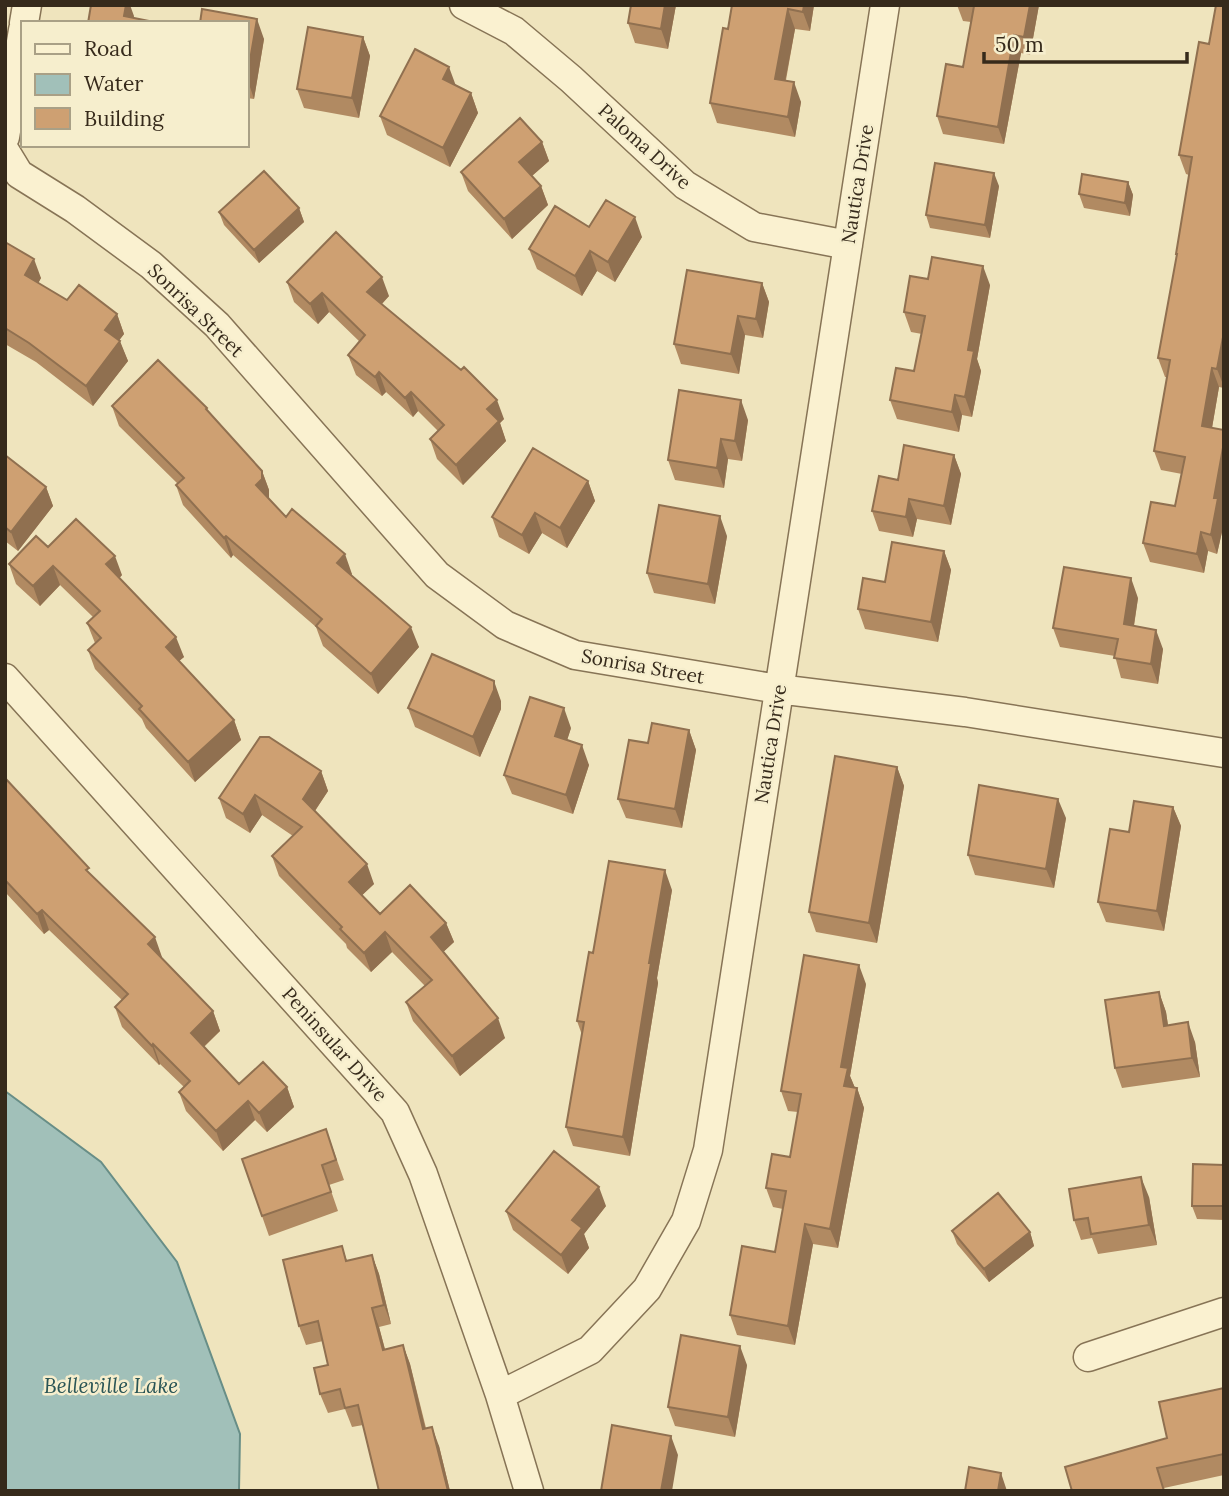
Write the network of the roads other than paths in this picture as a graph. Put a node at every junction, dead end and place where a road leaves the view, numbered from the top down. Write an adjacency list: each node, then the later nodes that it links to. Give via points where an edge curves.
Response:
1 (464, 5): 6 (street, Paloma Drive, via 514,31 685,186 754,227)
2 (885, 5): 6 (street, Nautica Drive)
3 (21, 42): 4 (street)
4 (5, 137)
5 (5, 151): 8 (street, Sonrisa Street, via 19,174 151,265 217,326 437,575 505,625 575,655)
6 (848, 245): 8 (street, Nautica Drive)
7 (5, 678): 12 (street, Peninsular Drive, via 395,1112 423,1174)
8 (778, 688): 9 (street, Sonrisa Street); 12 (street, Nautica Drive, via 708,1150 686,1221 647,1289 590,1350)
9 (1224, 753)
10 (1224, 1312): 11 (street)
11 (1088, 1357)
12 (500, 1395): 13 (street, Peninsular Drive)
13 (529, 1491)

